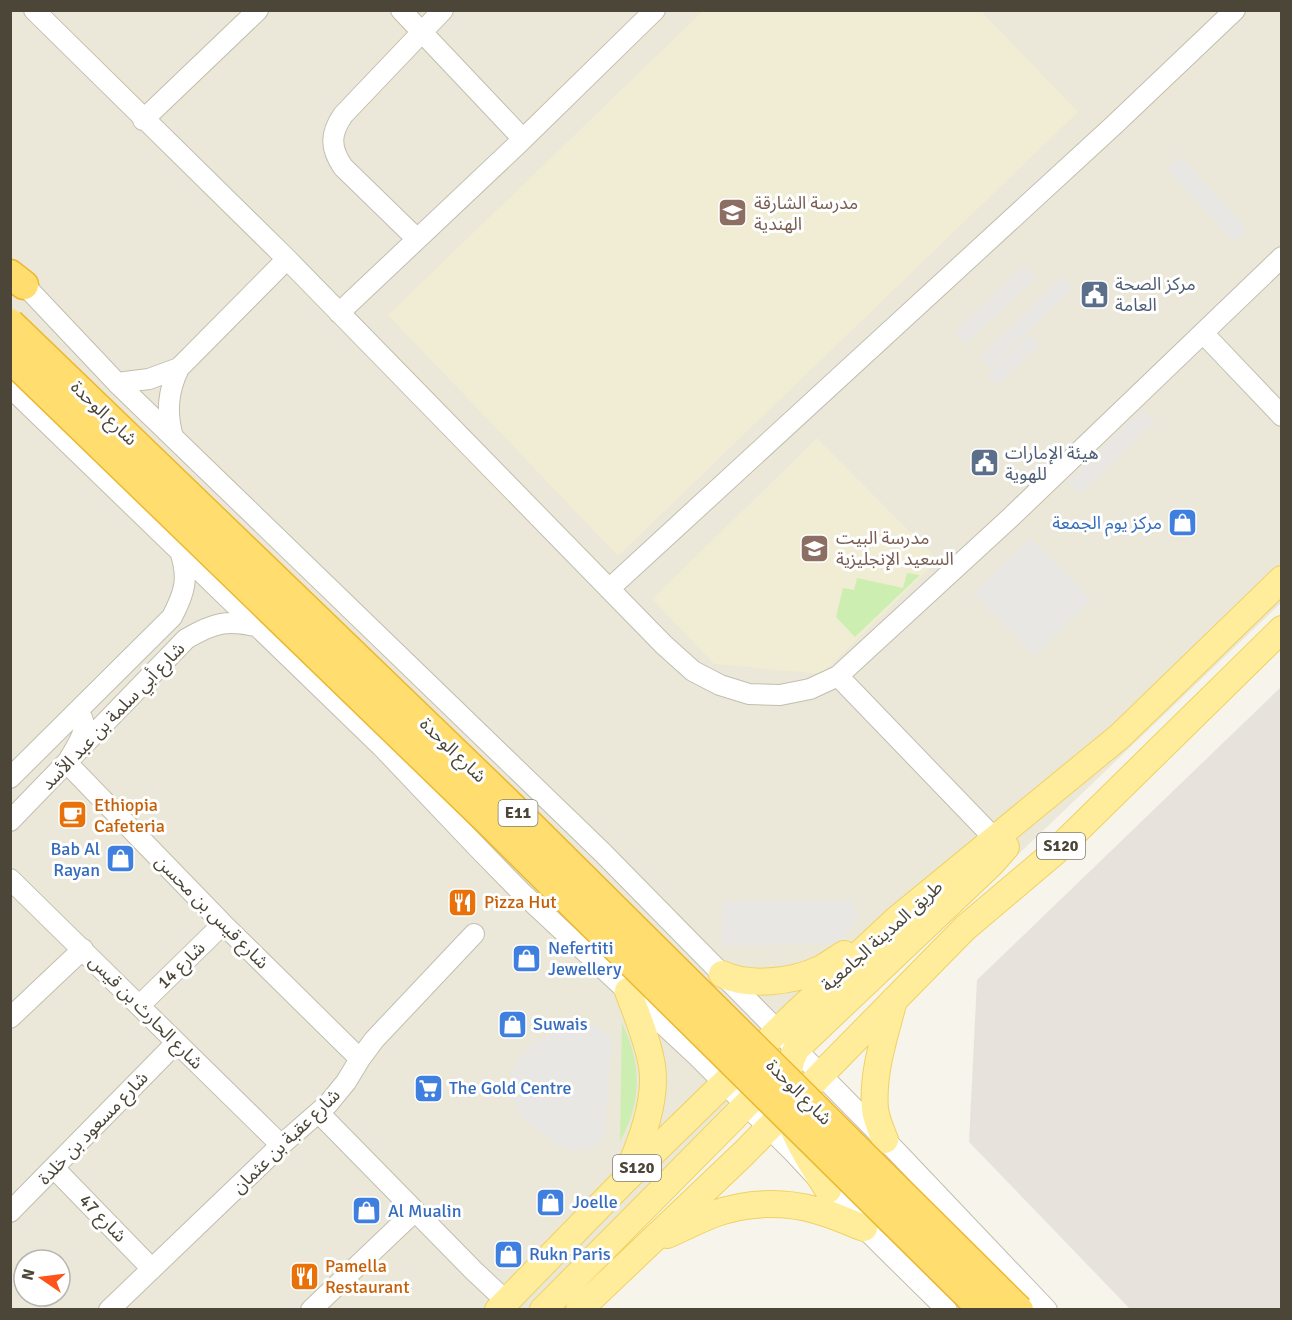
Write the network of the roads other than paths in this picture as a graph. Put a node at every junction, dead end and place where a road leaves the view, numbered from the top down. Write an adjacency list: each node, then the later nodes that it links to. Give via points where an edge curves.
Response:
1 (34, 10): 8 (street)
2 (258, 10): 8 (street)
3 (401, 10): 7 (street)
4 (443, 10): 7 (street)
5 (655, 10): 9 (street)
6 (1235, 10): 25 (street)
7 (422, 32): 9 (street); 10 (street, via 343,115 333,135 333,146 343,167)
8 (143, 120): 12 (street)
9 (523, 139): 10 (street)
10 (417, 239): 14 (street)
11 (1281, 257): 16 (street)
12 (287, 260): 14 (street); 18 (street)
13 (15, 277): 19 (street)
14 (339, 313): 25 (street)
15 (10, 323): 72 (highway, شارع الوحدة / E11, bridge, via 506,801)
16 (1203, 333): 21 (street); 28 (street, via 1010,518)
17 (10, 358): 71 (highway, شارع الوحدة / E11, bridge, via 487,820)
18 (179, 368): 19 (street, via 149,379); 22 (street, via 169,394)
19 (117, 383): 22 (street)
20 (10, 387): 23 (street)
21 (1281, 416)
22 (173, 437): 40 (street)
23 (180, 551): 26 (street); 29 (street, شارع أبي سلمة بن عبد الأسد, via 185,584 172,617)
24 (1281, 579): 32 (main road, طريق المدينة الجامعية / S120, via 1120,736)
25 (609, 589): 28 (street, via 693,671 720,685 749,694 780,695 810,689)
26 (259, 627): 30 (street, شارع أبي سلمة بن عبد الأسد, via 240,622 221,624 186,639); 41 (street, via 382,747 521,892)
27 (1281, 629): 42 (main road, S120, via 1056,851 965,928)
28 (837, 676): 34 (street)
29 (78, 712): 30 (street, via 84,721 84,731); 31 (street, شارع أبي سلمة بن عبد الأسد)
30 (67, 763): 33 (street, شارع أبي سلمة بن عبد الأسد); 37 (street, شارع قيس بن محسن)
31 (10, 778)
32 (1033, 807): 34 (main road, طريق المدينة الجامعية / S120); 47 (main road, via 992,863)
33 (10, 821)
34 (995, 839): 36 (main road, طريق المدينة الجامعية / S120)
35 (10, 879): 39 (street, شارع الحارث بن قيس)
36 (897, 919): 40 (main road, via 821,969 805,975 751,981 732,980); 45 (main road, طريق المدينة الجامعية / S120)
37 (223, 924): 43 (street, شارع 14); 48 (street, شارع قيس بن محسن)
38 (474, 934): 48 (street, شارع عقبة بن عثمان)
39 (83, 949): 43 (street, شارع الحارث بن قيس); 44 (street)
40 (722, 974): 45 (street)
41 (628, 991): 50 (street); 58 (main road, via 652,1070 645,1128)
42 (894, 1000): 49 (main road, S120); 55 (main road, via 875,1095 875,1111)
43 (140, 1005): 46 (street, شارع الحارث بن قيس)
44 (10, 1017)
45 (777, 1031): 47 (street); 50 (main road, طريق المدينة الجامعية / S120); 51 (main road, via 770,1071)
46 (176, 1043): 56 (street, شارع الحارث بن قيس); 57 (street, شارع مسعود بن خلدة)
47 (796, 1049): 49 (street); 52 (main road, via 786,1080)
48 (360, 1059): 53 (street, شارع عقبة بن عثمان)
49 (821, 1075): 52 (main road, S120); 55 (street)
50 (724, 1083): 51 (street); 58 (main road, طريق المدينة الجامعية / S120)
51 (746, 1105): 54 (street); 68 (main road)
52 (787, 1109): 54 (main road, S120); 59 (main road, via 801,1146)
53 (319, 1113): 56 (street, شارع عقبة بن عثمان); 60 (street)
54 (768, 1128): 59 (street); 63 (main road, S120)
55 (885, 1140): 73 (street)
56 (281, 1145): 64 (street, شارع عقبة بن عثمان)
57 (54, 1168): 61 (street, شارع مسعود بن خلدة); 64 (street, شارع 47)
58 (624, 1181): 65 (main road, طريق المدينة الجامعية / S120)
59 (828, 1190): 62 (street)
60 (415, 1211): 65 (street); 67 (street)
61 (10, 1212)
62 (864, 1228): 63 (main road, via 815,1210 755,1204 713,1214); 70 (street)
63 (650, 1243): 69 (main road, S120)
64 (152, 1269): 66 (street, شارع عقبة بن عثمان)
65 (502, 1305)
66 (109, 1310)
67 (311, 1310)
68 (543, 1310)
69 (579, 1310)
70 (947, 1310)
71 (983, 1310)
72 (1019, 1310)
73 (1047, 1310)

